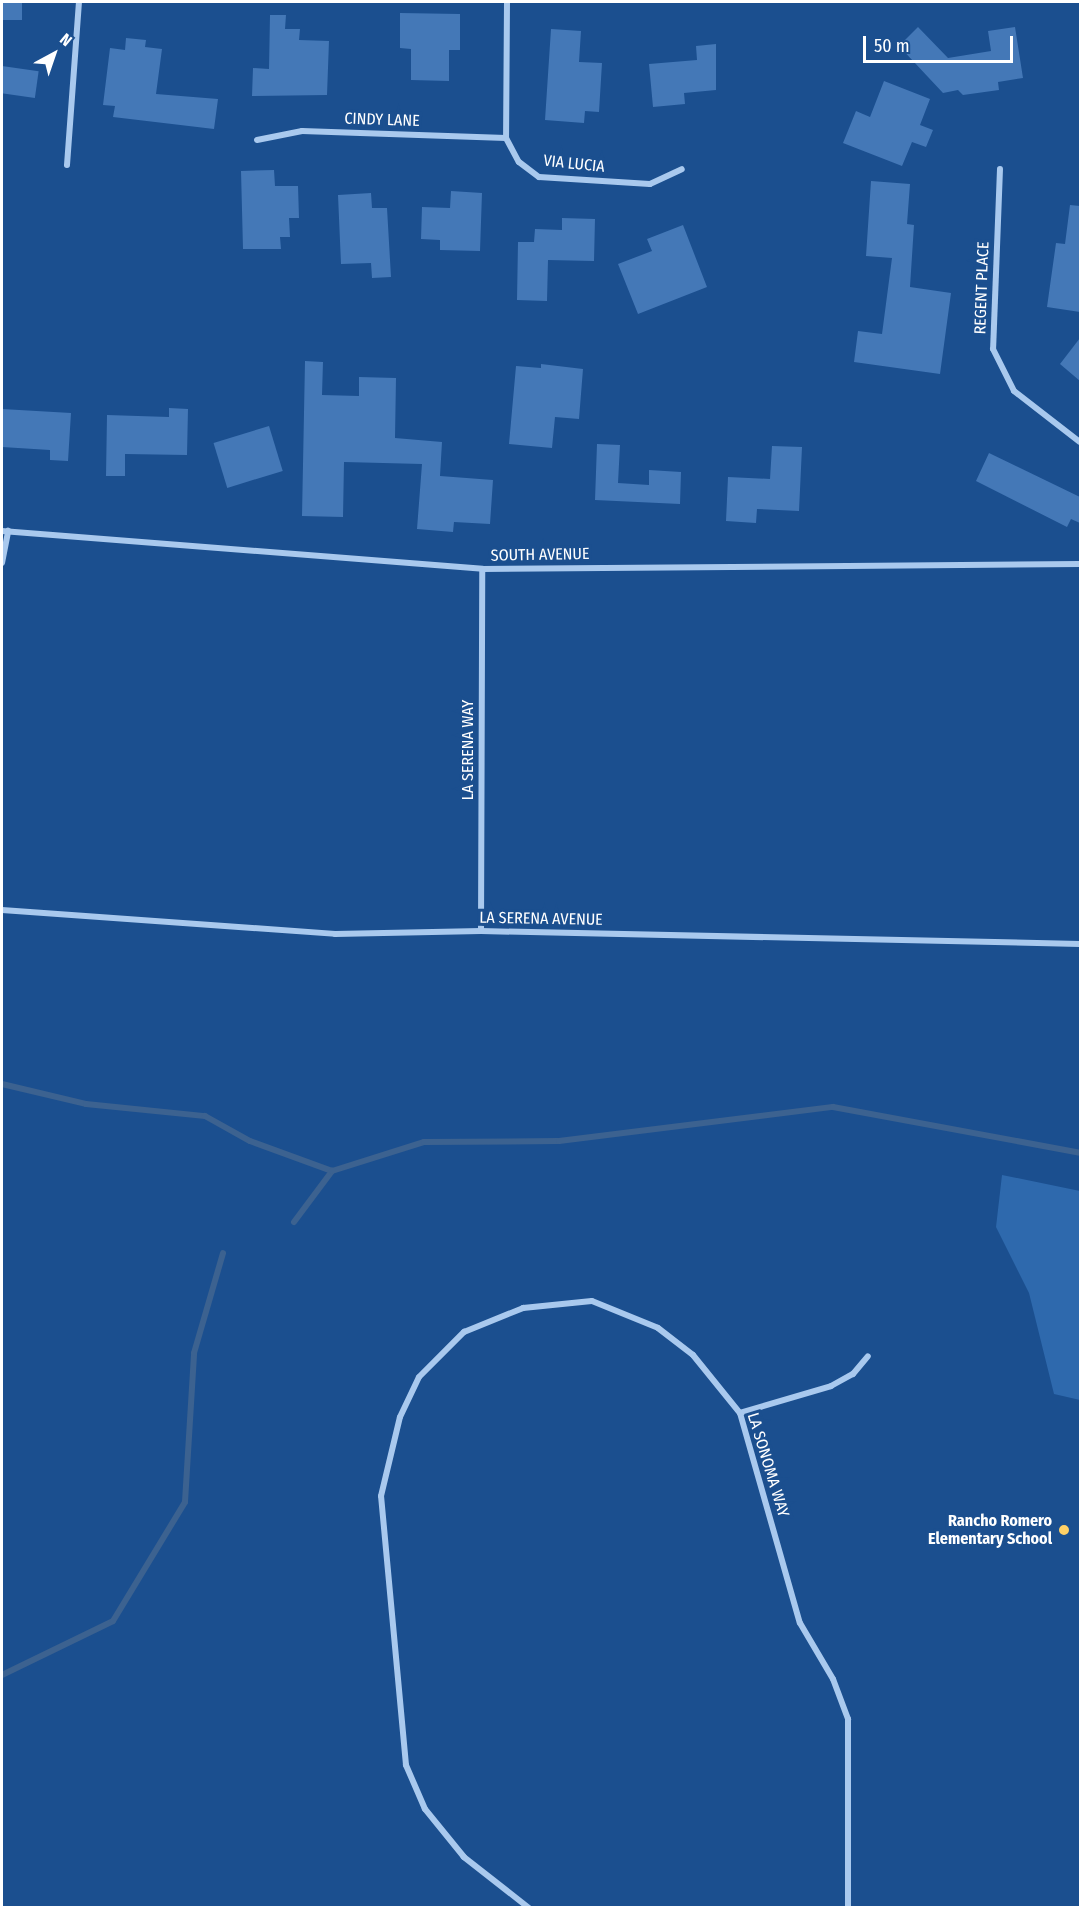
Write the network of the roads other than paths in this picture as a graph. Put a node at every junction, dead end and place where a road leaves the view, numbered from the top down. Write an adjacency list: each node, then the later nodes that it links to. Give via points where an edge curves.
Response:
1 (79, 2): 5 (street)
2 (507, 2): 3 (street)
3 (506, 138): 4 (street, CINDY LANE, via 302,131); 6 (street, VIA LUCIA, via 519,162 539,177 650,184)
4 (257, 140)
5 (67, 165)
6 (682, 169)
7 (1000, 169): 8 (street, REGENT PLACE, via 993,348 1014,392)
8 (1080, 442)
9 (5, 531): 10 (street); 12 (street, SOUTH AVENUE)
10 (2, 563)
11 (1080, 564): 12 (street, SOUTH AVENUE)
12 (482, 569): 14 (street, LA SERENA WAY)
13 (2, 910): 14 (street, LA SERENA AVENUE, via 335,934)
14 (481, 931): 15 (street, LA SERENA AVENUE)
15 (1080, 945)
16 (868, 1356): 17 (street, via 854,1374 831,1386)
17 (740, 1413): 18 (street, LA SONOMA WAY, via 693,1355 658,1328 592,1301 524,1308 464,1332 419,1377 400,1417 381,1496 406,1766 425,1809 464,1857); 19 (street, LA SONOMA WAY, via 800,1623 833,1679 848,1719)
18 (529, 1908)
19 (848, 1908)

